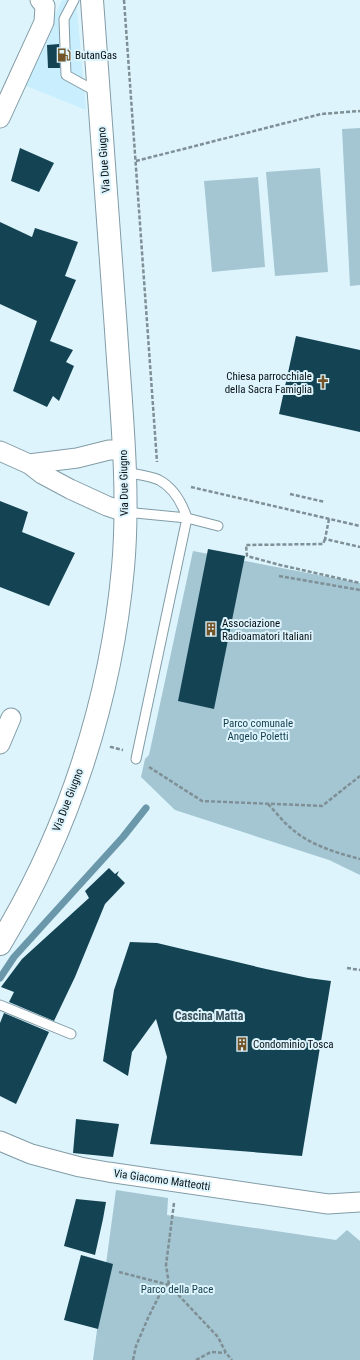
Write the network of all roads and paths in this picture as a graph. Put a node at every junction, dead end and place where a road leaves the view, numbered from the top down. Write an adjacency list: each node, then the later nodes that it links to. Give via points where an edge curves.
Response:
1 (74, 0): 5 (lane, via 64,19 66,75)
2 (92, 0): 5 (main road, Via Due Giugno)
3 (124, 0): 8 (path)
4 (42, 3): 7 (street, via 44,22)
5 (99, 93): 9 (main road, Via Due Giugno)
6 (360, 111): 8 (path, via 321,114)
7 (0, 118)
8 (136, 161): 13 (path)
9 (124, 450): 11 (street, via 109,450 77,458); 12 (main road, Via Due Giugno)
10 (0, 451): 11 (street)
11 (29, 464): 16 (street, via 70,489)
12 (125, 472): 13 (lane); 16 (main road, Via Due Giugno)
13 (158, 480): 17 (lane, via 172,490 184,507); 18 (path)
14 (290, 494): 15 (path)
15 (324, 502)
16 (125, 512): 17 (lane); 32 (main road, Via Due Giugno, via 123,568 115,630 91,735 47,856 21,909)
17 (187, 518): 19 (lane); 28 (lane)
18 (330, 519): 20 (path); 21 (path)
19 (218, 526)
20 (360, 526)
21 (325, 539): 22 (path); 24 (path, via 323,544 246,545 247,556)
22 (360, 547)
23 (280, 576): 25 (path)
24 (360, 583)
25 (360, 590)
26 (11, 718): 27 (street)
27 (0, 744)
28 (136, 758): 30 (path, via 202,801)
29 (360, 776): 30 (path, via 322,806)
30 (268, 804): 31 (path, via 291,829 309,841)
31 (360, 859)
32 (0, 944)
33 (347, 968): 34 (path)
34 (360, 970)
35 (0, 1005): 36 (lane)
36 (71, 1034)
37 (0, 1141): 38 (street, Via Giacomo Matteotti, via 57,1162)
38 (176, 1182): 40 (street, Via Giacomo Matteotti); 43 (path, via 166,1265)
39 (360, 1202): 40 (street, Via Giacomo Matteotti)
40 (328, 1204): 41 (street, Via Giacomo Matteotti)
41 (360, 1215)
42 (119, 1272): 43 (path)
43 (169, 1286): 44 (path, via 218,1337); 45 (path, via 161,1292 148,1318)
44 (226, 1353): 46 (path, via 211,1352); 47 (path)
45 (133, 1360)
46 (196, 1360)
47 (232, 1360)

